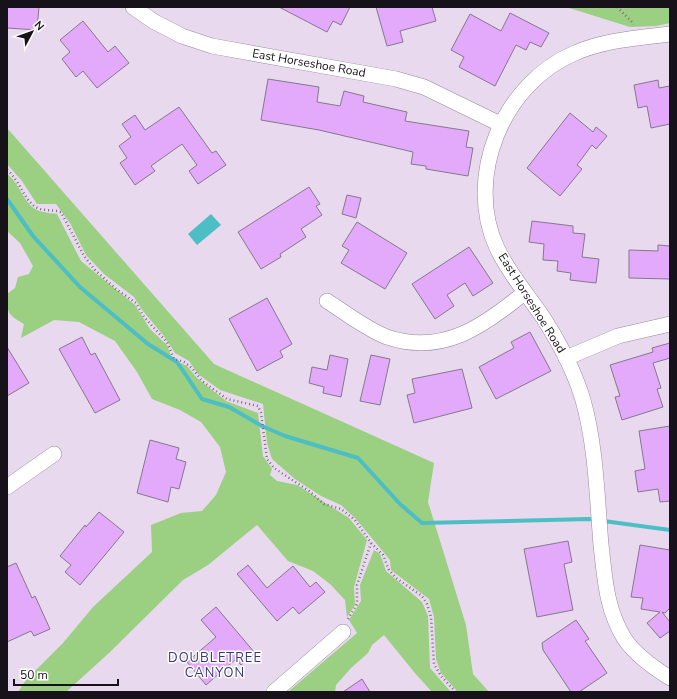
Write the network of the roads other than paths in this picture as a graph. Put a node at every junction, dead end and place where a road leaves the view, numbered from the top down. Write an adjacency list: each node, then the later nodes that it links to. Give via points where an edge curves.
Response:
1 (133, 7): 3 (street, East Horseshoe Road, via 182,36 212,46 424,87)
2 (670, 34): 3 (street, via 600,43 573,53 551,66 532,82 515,101)
3 (500, 124): 4 (street, East Horseshoe Road, via 487,171 487,210 495,245)
4 (524, 293): 5 (street, via 482,325 451,339 433,343 388,337 367,327); 7 (street, East Horseshoe Road, via 546,322)
5 (327, 301)
6 (670, 324): 7 (street, via 618,336)
7 (566, 358): 11 (street, East Horseshoe Road, via 582,397 587,418 606,595 626,641 644,660)
8 (54, 454): 9 (street)
9 (7, 488)
10 (342, 632): 12 (street)
11 (670, 678)
12 (274, 692)

